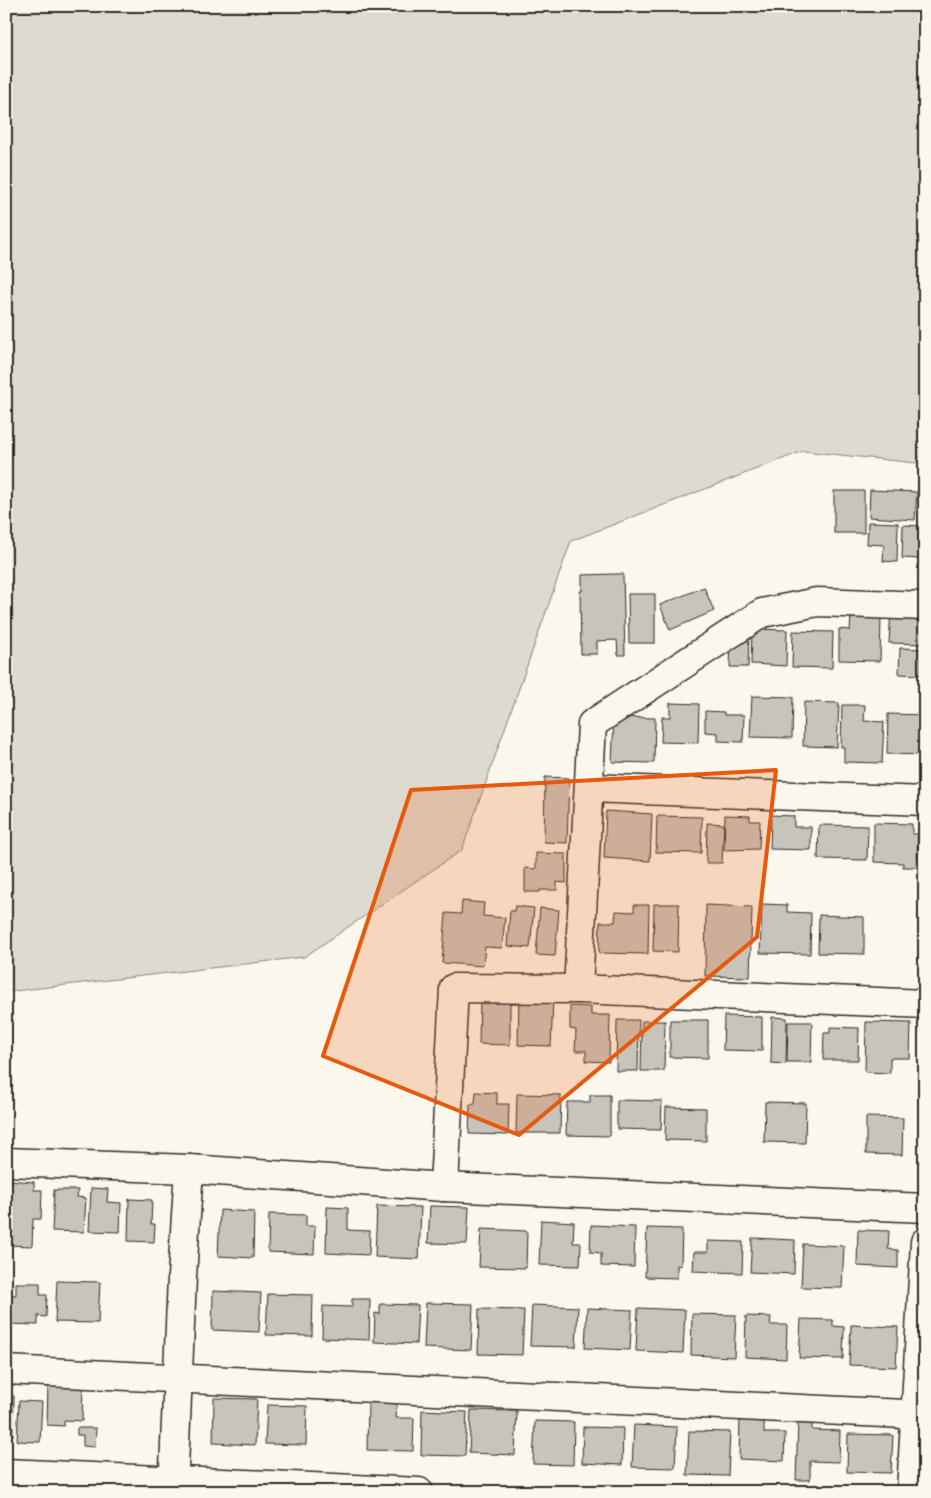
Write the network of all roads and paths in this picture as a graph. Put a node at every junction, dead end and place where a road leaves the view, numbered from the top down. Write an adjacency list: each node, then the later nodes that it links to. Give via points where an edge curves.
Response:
1 (925, 606): 2 (street, via 817,602 762,613 592,724)
2 (589, 788): 3 (street); 4 (street)
3 (925, 801)
4 (578, 989): 5 (street); 8 (street, via 454,988)
5 (925, 1004)
6 (6, 1162): 7 (street)
7 (189, 1169): 8 (street); 12 (street)
8 (444, 1187): 9 (street)
9 (925, 1208)
10 (925, 1242): 13 (street)
11 (6, 1370): 12 (street)
12 (178, 1377): 13 (street); 15 (street)
13 (920, 1415): 17 (street)
14 (6, 1473): 15 (street)
15 (173, 1486): 16 (street)
16 (419, 1492)
17 (912, 1492)

